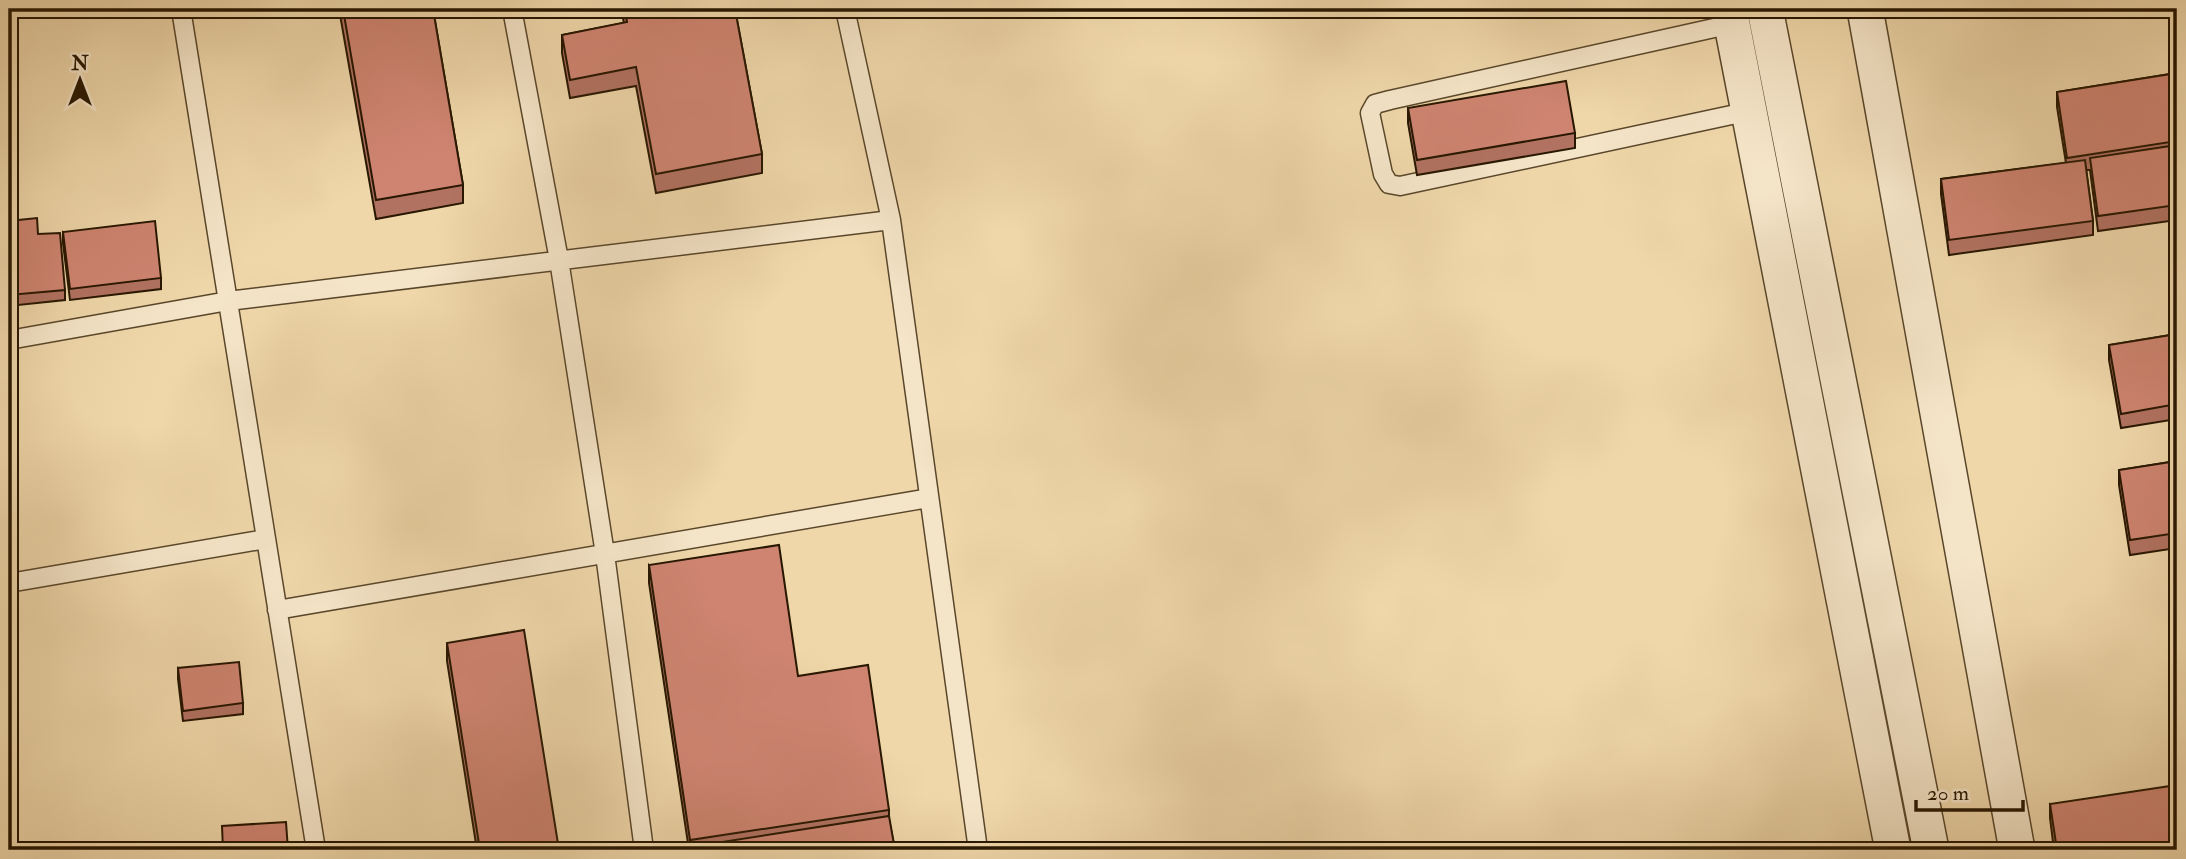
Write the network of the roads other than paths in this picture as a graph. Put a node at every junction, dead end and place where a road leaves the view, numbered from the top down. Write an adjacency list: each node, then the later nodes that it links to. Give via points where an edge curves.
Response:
1 (181, 9): 10 (lane)
2 (512, 9): 9 (lane)
3 (845, 9): 8 (lane)
4 (1765, 9): 21 (street)
5 (1865, 9): 22 (street)
6 (1731, 16): 7 (street); 7 (lane, via 1375,104 1370,113 1383,174 1389,184 1400,186)
7 (1750, 111): 20 (street)
8 (891, 220): 9 (lane); 12 (lane)
9 (559, 260): 10 (lane); 14 (lane)
10 (228, 301): 11 (lane); 13 (lane)
11 (9, 340)
12 (929, 498): 14 (lane); 19 (lane)
13 (266, 539): 15 (lane); 16 (lane)
14 (605, 554): 16 (lane); 18 (lane)
15 (9, 583)
16 (278, 610): 17 (lane)
17 (316, 850)
18 (644, 850)
19 (978, 850)
20 (1893, 850)
21 (1931, 850)
22 (2017, 850)

